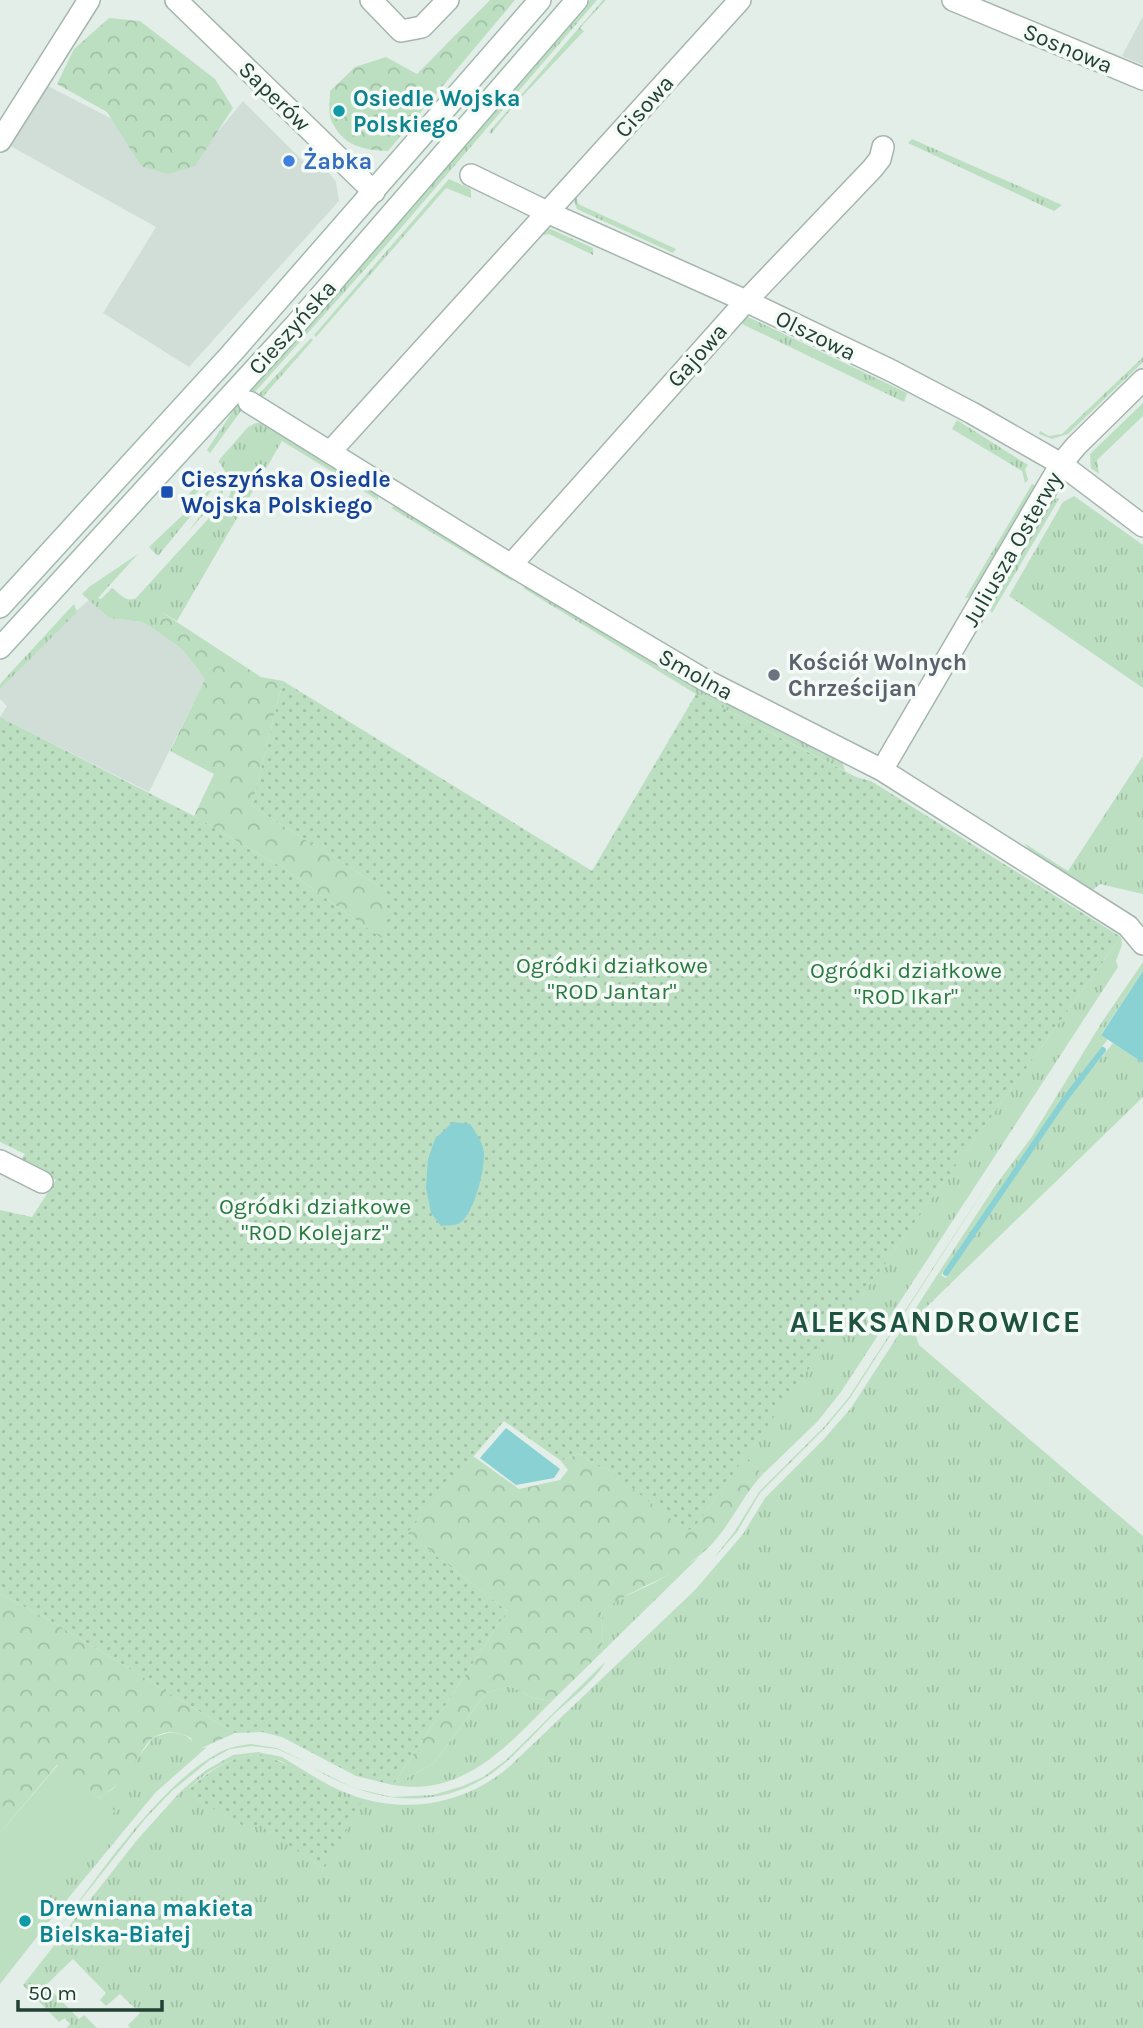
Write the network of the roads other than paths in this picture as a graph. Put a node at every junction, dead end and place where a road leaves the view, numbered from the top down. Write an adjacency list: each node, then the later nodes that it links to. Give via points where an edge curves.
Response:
1 (89, 0): 10 (street)
2 (176, 0): 13 (street, Saperów)
3 (371, 0): 4 (street, via 401,31 422,27)
4 (448, 0)
5 (540, 0): 13 (street, Cieszyńska)
6 (577, 0): 23 (street, Cieszyńska, via 297,323)
7 (740, 0): 14 (street, Cisowa)
8 (953, 0): 9 (street, Sosnowa)
9 (1143, 79)
10 (0, 141)
11 (883, 147): 15 (street, Gajowa, via 872,169)
12 (471, 175): 14 (street, Olszowa)
13 (374, 192): 22 (street, Cieszyńska)
14 (548, 213): 15 (street, Olszowa); 18 (street)
15 (746, 301): 19 (street, Olszowa, via 903,377); 21 (street, Gajowa)
16 (1143, 380): 19 (street, Juliusza Osterwy)
17 (249, 402): 18 (street, Smolna)
18 (330, 452): 21 (street, Smolna)
19 (1061, 464): 20 (street, Olszowa); 24 (street, Juliusza Osterwy)
20 (1143, 526)
21 (511, 565): 24 (street, Smolna, via 703,679)
22 (0, 607)
23 (0, 648)
24 (882, 770): 25 (street, Smolna, via 1128,926)
25 (1143, 944)
26 (0, 1161): 27 (street)
27 (41, 1182)

